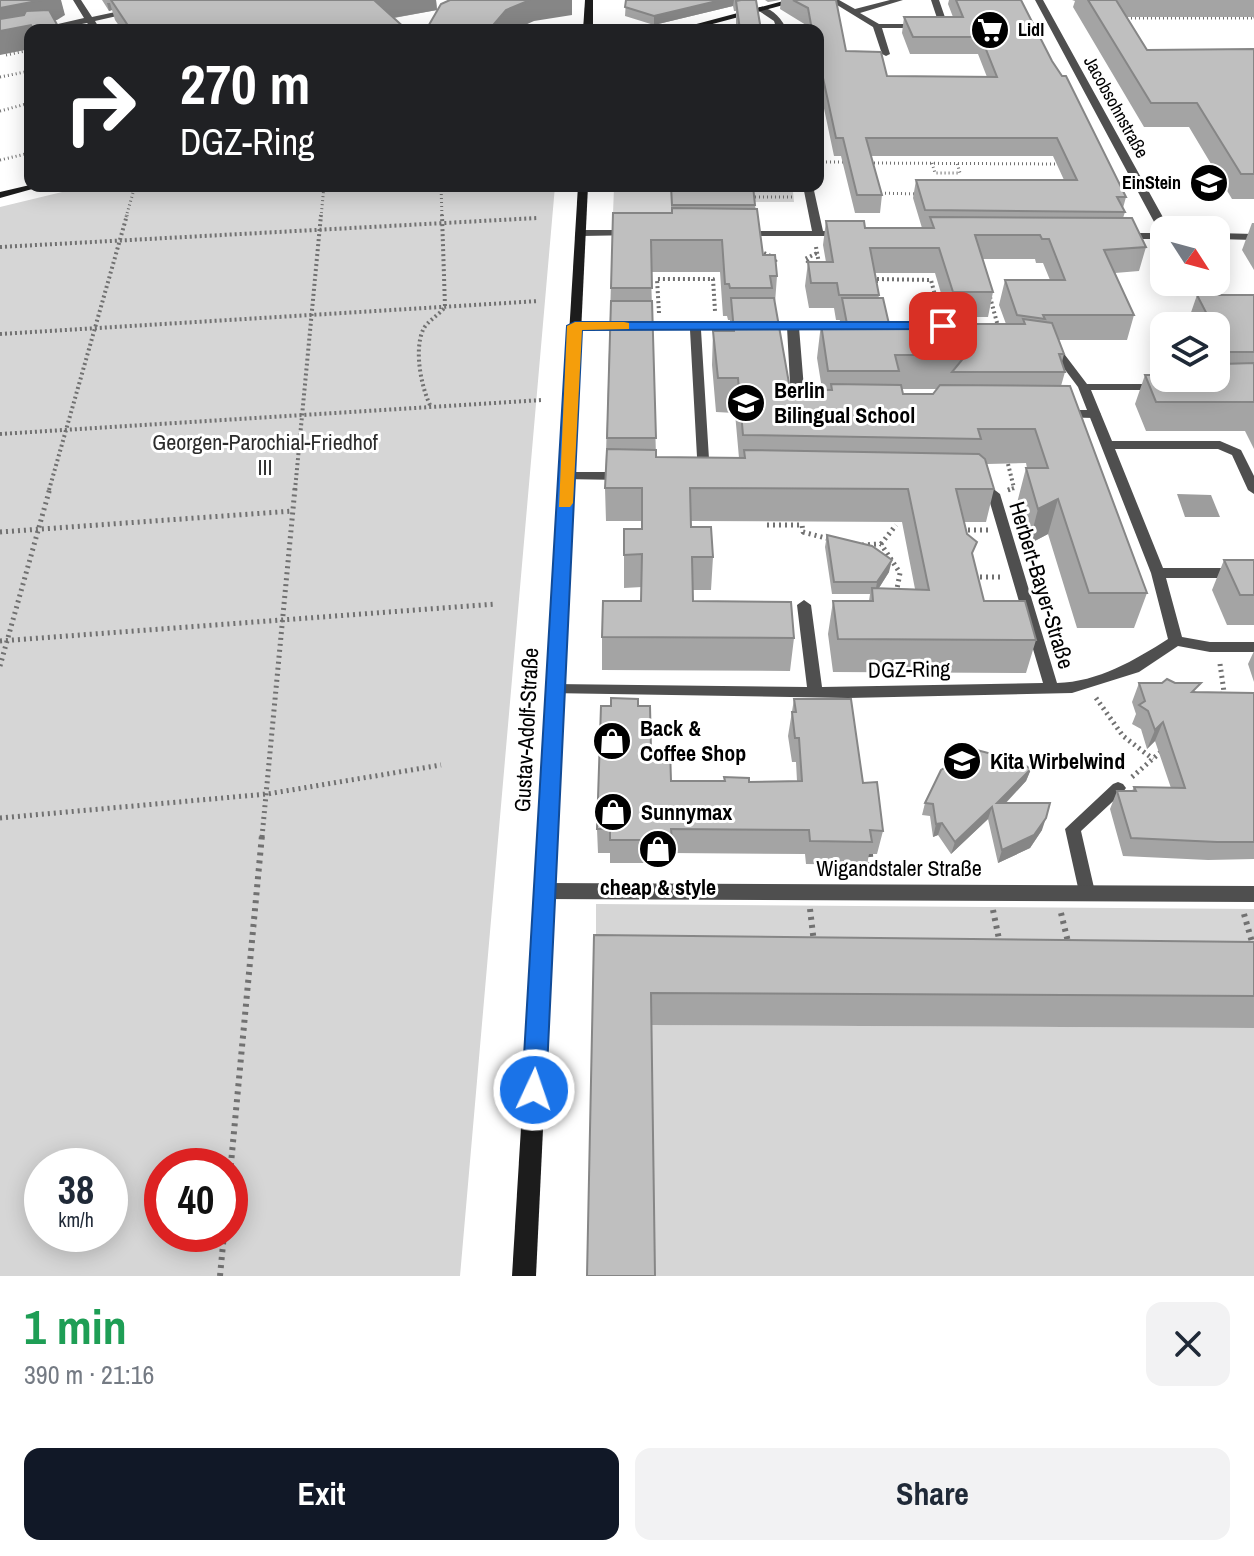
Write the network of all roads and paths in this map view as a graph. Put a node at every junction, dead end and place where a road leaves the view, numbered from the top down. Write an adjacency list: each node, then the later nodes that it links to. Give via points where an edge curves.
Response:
1 (77, 0): 13 (street)
2 (589, 0): 16 (street)
3 (798, 0): 9 (street)
4 (833, 0): 10 (lane)
5 (899, 0): 10 (lane)
6 (935, 0): 19 (lane, via 944,26)
7 (1039, 0): 48 (street, Jacobsohnstraße)
8 (151, 8): 13 (street)
9 (762, 9): 17 (street); 18 (street)
10 (854, 12): 19 (lane)
11 (1113, 18): 12 (path)
12 (1254, 18)
13 (90, 20): 14 (street); 15 (street)
14 (69, 24)
15 (92, 24)
16 (588, 24)
17 (703, 24)
18 (780, 24)
19 (877, 26): 21 (lane)
20 (24, 52): 22 (path)
21 (886, 54)
22 (6, 55)
23 (24, 72): 24 (path)
24 (0, 77)
25 (24, 105): 26 (path)
26 (0, 111)
27 (24, 154): 28 (path)
28 (0, 160)
29 (824, 162): 30 (path)
30 (932, 163): 31 (path); 31 (path, via 935,173 960,173)
31 (957, 163): 32 (path)
32 (1062, 164)
33 (873, 184): 43 (path)
34 (24, 189): 45 (street)
35 (133, 192): 61 (path)
36 (324, 192): 51 (path)
37 (441, 192): 50 (path)
38 (583, 192): 52 (street, Gustav-Adolf-Straße)
39 (674, 192): 46 (path)
40 (796, 192): 47 (path)
41 (809, 192): 60 (street)
42 (866, 193): 43 (path)
43 (876, 193): 44 (path)
44 (922, 194)
45 (0, 195)
46 (674, 197)
47 (734, 197)
48 (1155, 216)
49 (537, 218): 50 (path)
50 (441, 224): 51 (path); 73 (path)
51 (319, 230): 61 (path); 74 (path)
52 (581, 233): 53 (street); 75 (street, Gustav-Adolf-Straße)
53 (645, 233)
54 (723, 234): 60 (street)
55 (861, 234): 60 (street)
56 (1150, 234): 57 (street)
57 (1105, 236)
58 (1230, 236): 59 (street)
59 (1254, 237)
60 (817, 238): 65 (path)
61 (120, 241): 63 (path); 82 (path)
62 (763, 242): 64 (path)
63 (0, 247)
64 (764, 253): 66 (path); 66 (path, via 777,259)
65 (817, 253): 67 (path); 67 (path, via 805,259)
66 (765, 267): 68 (path)
67 (820, 269): 69 (path)
68 (766, 276)
69 (821, 277)
70 (878, 291): 77 (path, via 876,279 931,280)
71 (989, 296): 84 (path)
72 (539, 301): 73 (path)
73 (445, 307): 74 (path); 89 (path, via 422,337 423,388)
74 (311, 316): 82 (path); 93 (path)
75 (575, 326): 76 (lane); 97 (street, Gustav-Adolf-Straße)
76 (659, 326): 78 (lane); 79 (path, via 657,279 713,279)
77 (943, 326)
78 (695, 327): 79 (lane); 100 (lane)
79 (716, 327): 80 (lane)
80 (793, 327): 81 (lane); 90 (street, via 798,402 806,412)
81 (858, 327)
82 (95, 328): 83 (path); 94 (path)
83 (0, 334)
84 (1001, 337)
85 (1038, 347): 86 (lane, via 1061,357)
86 (1084, 387): 87 (lane); 92 (lane)
87 (1150, 387)
88 (542, 400): 89 (path)
89 (430, 406): 93 (path)
90 (820, 412)
91 (1051, 413): 92 (street)
92 (1094, 414): 96 (lane)
93 (302, 415): 94 (path); 104 (path)
94 (65, 430): 95 (path); 107 (path)
95 (0, 434)
96 (1107, 445): 103 (lane, via 1220,445 1237,453); 115 (lane)
97 (566, 476): 98 (lane); 127 (street, Gustav-Adolf-Straße)
98 (635, 476)
99 (689, 476): 100 (lane)
100 (704, 476): 101 (lane)
101 (720, 476)
102 (967, 479): 108 (lane, Herbert-Bayer-Straße, via 994,494)
103 (1254, 490)
104 (293, 511): 107 (path); 121 (path)
105 (767, 525): 110 (path, via 802,525 803,532)
106 (896, 525): 112 (path)
107 (39, 529): 109 (path); 122 (path)
108 (1005, 530): 111 (path, via 960,530); 128 (lane, Herbert-Bayer-Straße)
109 (0, 532)
110 (841, 542)
111 (963, 542)
112 (881, 544): 113 (path); 119 (path, via 900,573)
113 (853, 545)
114 (970, 565): 117 (path)
115 (1158, 573): 116 (lane); 123 (lane)
116 (1254, 573)
117 (977, 592)
118 (496, 604): 121 (path)
119 (899, 604)
120 (804, 605): 129 (lane)
121 (282, 618): 122 (path); 136 (path)
122 (4, 640): 126 (path)
123 (1176, 641): 124 (lane); 128 (lane, DGZ-Ring, via 1134,668 1090,684)
124 (1254, 647)
125 (1220, 663): 131 (path, via 1224,692)
126 (0, 666)
127 (554, 689): 129 (lane, DGZ-Ring); 140 (street, Gustav-Adolf-Straße)
128 (1052, 689): 129 (lane, DGZ-Ring)
129 (815, 692)
130 (1096, 698): 133 (path, via 1123,736)
131 (1214, 701)
132 (1173, 740): 133 (path)
133 (1153, 759): 135 (path)
134 (441, 765): 136 (path)
135 (1118, 788): 142 (lane, via 1073,829)
136 (267, 794): 137 (path); 146 (path)
137 (0, 818)
138 (870, 854): 139 (path)
139 (871, 869)
140 (544, 891): 141 (street, Wigandstaler Straße); 149 (street, Gustav-Adolf-Straße)
141 (1057, 892): 142 (street, Wigandstaler Straße); 145 (path)
142 (1087, 892): 143 (street, Wigandstaler Straße)
143 (1246, 894): 144 (path)
144 (1254, 949)
145 (1073, 961)
146 (233, 1148)
147 (222, 1252): 148 (path)
148 (220, 1276)
149 (524, 1276)

